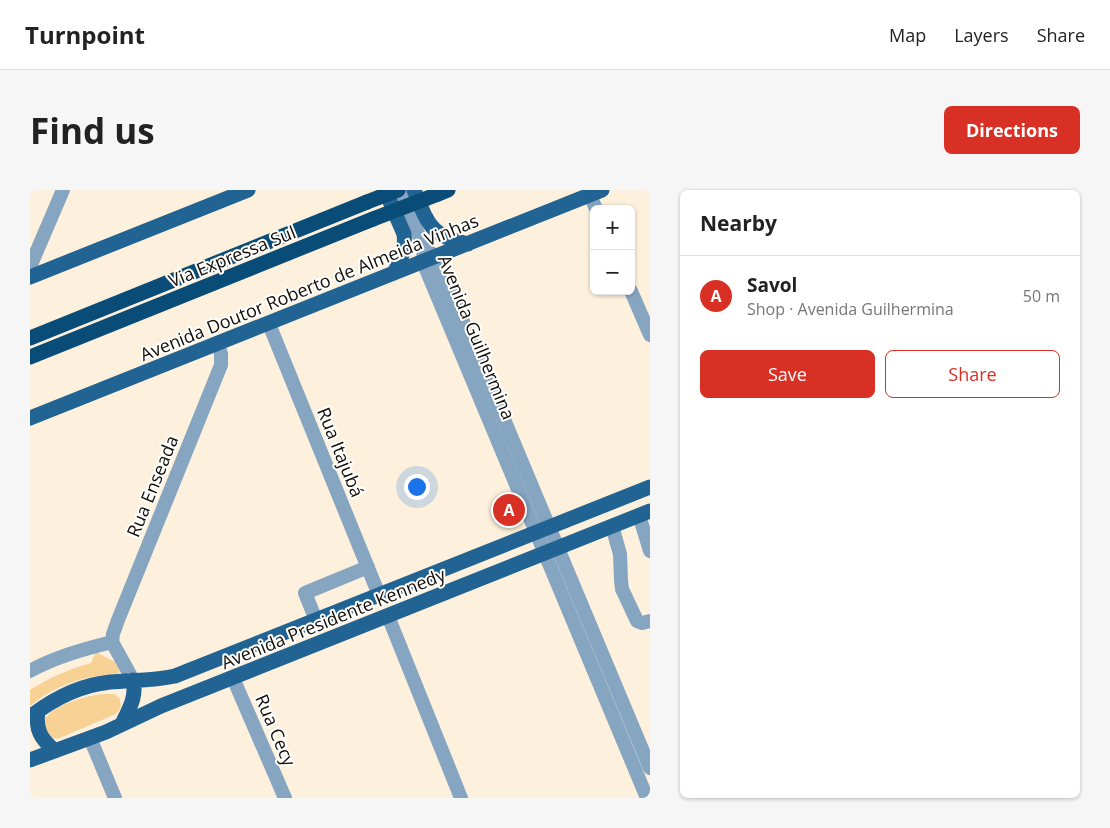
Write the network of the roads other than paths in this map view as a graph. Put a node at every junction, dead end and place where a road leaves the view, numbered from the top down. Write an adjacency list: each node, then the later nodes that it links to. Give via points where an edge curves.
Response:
1 (63, 190): 10 (street)
2 (385, 190): 11 (main road, via 404,234 403,254)
3 (399, 190): 9 (street, Avenida Guilhermina); 16 (highway, Via Expressa Sul, bridge)
4 (414, 190): 8 (main road, via 426,220 436,231 443,237)
5 (244, 191): 12 (main road)
6 (443, 192): 18 (highway, Via Expressa Sul, bridge)
7 (596, 198): 8 (main road, Avenida Doutor Roberto de Almeida Vinhas)
8 (468, 244): 9 (main road, Avenida Doutor Roberto de Almeida Vinhas)
9 (428, 256): 11 (main road, Avenida Doutor Roberto de Almeida Vinhas); 23 (street, Avenida Guilhermina)
10 (30, 268)
11 (394, 273): 14 (main road, Avenida Doutor Roberto de Almeida Vinhas)
12 (30, 278)
13 (633, 295): 15 (street)
14 (269, 324): 17 (main road, Avenida Doutor Roberto de Almeida Vinhas); 26 (street, Rua Itajubá)
15 (650, 336)
16 (30, 338)
17 (218, 344): 19 (main road, Avenida Doutor Roberto de Almeida Vinhas); 31 (street, Rua Enseada, via 221,364)
18 (30, 357)
19 (30, 418)
20 (650, 486): 23 (main road, Avenida Presidente Kennedy)
21 (644, 513): 22 (main road, Avenida Presidente Kennedy); 25 (street)
22 (612, 526): 24 (main road, Avenida Presidente Kennedy); 30 (street, via 620,554 622,589 638,621)
23 (542, 530): 24 (street, Avenida Guilhermina); 27 (main road, Avenida Presidente Kennedy)
24 (551, 551): 28 (main road, Avenida Presidente Kennedy); 41 (street, Avenida Guilhermina); 45 (street, Avenida Guilhermina)
25 (650, 551)
26 (368, 567): 27 (street, Rua Itajubá); 29 (street, via 305,593)
27 (379, 595): 29 (main road, Avenida Presidente Kennedy)
28 (388, 616): 33 (main road, Avenida Presidente Kennedy); 44 (street)
29 (316, 620): 34 (main road, Avenida Presidente Kennedy, via 175,676)
30 (650, 621)
31 (112, 642): 32 (street, via 84,649); 34 (street)
32 (30, 671)
33 (233, 678): 37 (main road, Avenida Presidente Kennedy); 43 (street, Rua Cecy)
34 (133, 680): 35 (main road, Avenida Presidente Kennedy); 37 (main road, via 135,694)
35 (107, 682): 36 (main road, Avenida Presidente Kennedy, via 63,696); 37 (main road, via 124,696)
36 (34, 714): 39 (main road, via 38,733)
37 (125, 718): 38 (main road, Avenida Presidente Kennedy)
38 (90, 738): 39 (main road, Avenida Presidente Kennedy); 42 (street)
39 (55, 751): 40 (main road, Avenida Presidente Kennedy)
40 (30, 760)
41 (650, 768)
42 (115, 798)
43 (284, 798)
44 (462, 798)
45 (647, 798)

